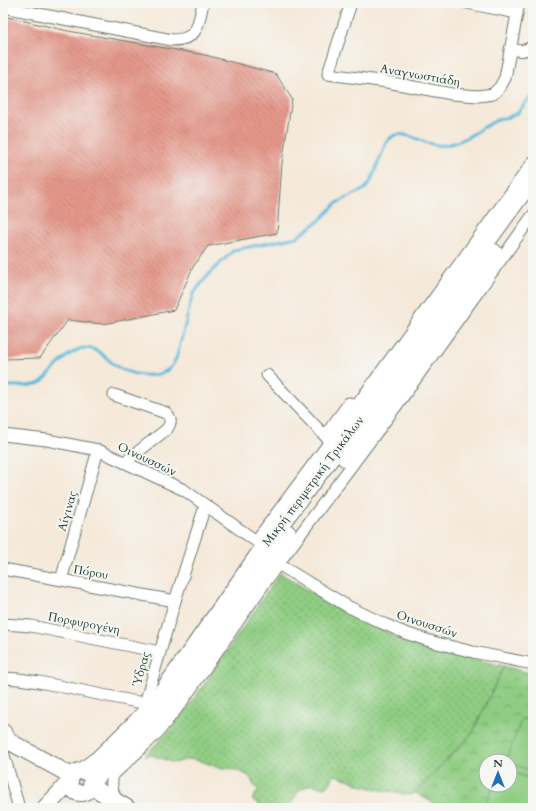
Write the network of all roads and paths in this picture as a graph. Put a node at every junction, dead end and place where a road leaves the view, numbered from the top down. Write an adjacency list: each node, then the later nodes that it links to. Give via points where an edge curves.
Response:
1 (203, 3): 4 (street, via 196,30 188,38 180,40)
2 (352, 3): 7 (street, Αναγνωστιάδη, via 328,74 452,94 493,94 505,78)
3 (467, 3): 5 (street)
4 (6, 6)
5 (518, 8): 7 (street)
6 (533, 46): 7 (street, via 523,51)
7 (510, 49)
8 (533, 162): 20 (street)
9 (533, 179): 20 (main road, Μικρή περιμετρική Τρικάλων, via 342,444)
10 (533, 197): 31 (main road, Μικρή περιμετρική Τρικάλων, via 394,392 273,553 170,701 102,772)
11 (533, 215): 21 (street, via 397,406)
12 (267, 375): 16 (street)
13 (114, 395): 18 (street, via 166,413 171,421 167,430)
14 (349, 403): 16 (street)
15 (3, 435): 17 (street, Οινουσσών)
16 (325, 436): 20 (street)
17 (98, 450): 18 (street, Οινουσσών); 23 (street, Αίγινας)
18 (125, 462): 19 (street, Οινουσσών, via 184,490)
19 (205, 506): 20 (street, Οινουσσών); 24 (street, Ύδρας)
20 (257, 543): 31 (main road, Μικρή περιμετρική Τρικάλων, via 185,659 151,706 98,759)
21 (278, 564): 27 (street, Οινουσσών, via 347,606 406,633 473,652); 32 (street, via 175,711 146,744 113,775 112,787)
22 (3, 569): 23 (street, Πόρου)
23 (61, 580): 24 (street, Πόρου)
24 (175, 601): 26 (street, Ύδρας)
25 (3, 624): 26 (street, Πορφυρογένη, via 31,626)
26 (160, 652): 28 (street, Ύδρας, via 144,702 28,680)
27 (533, 664)
28 (3, 678)
29 (3, 732): 31 (main road, via 12,743)
30 (3, 752): 33 (street)
31 (81, 781): 32 (main road); 34 (main road, Μικρή περιμετρική Τρικάλων, via 57,795); 35 (main road, Μικρή περιμετρική Τρικάλων)
32 (122, 805)
33 (19, 808)
34 (45, 808)
35 (60, 808)

